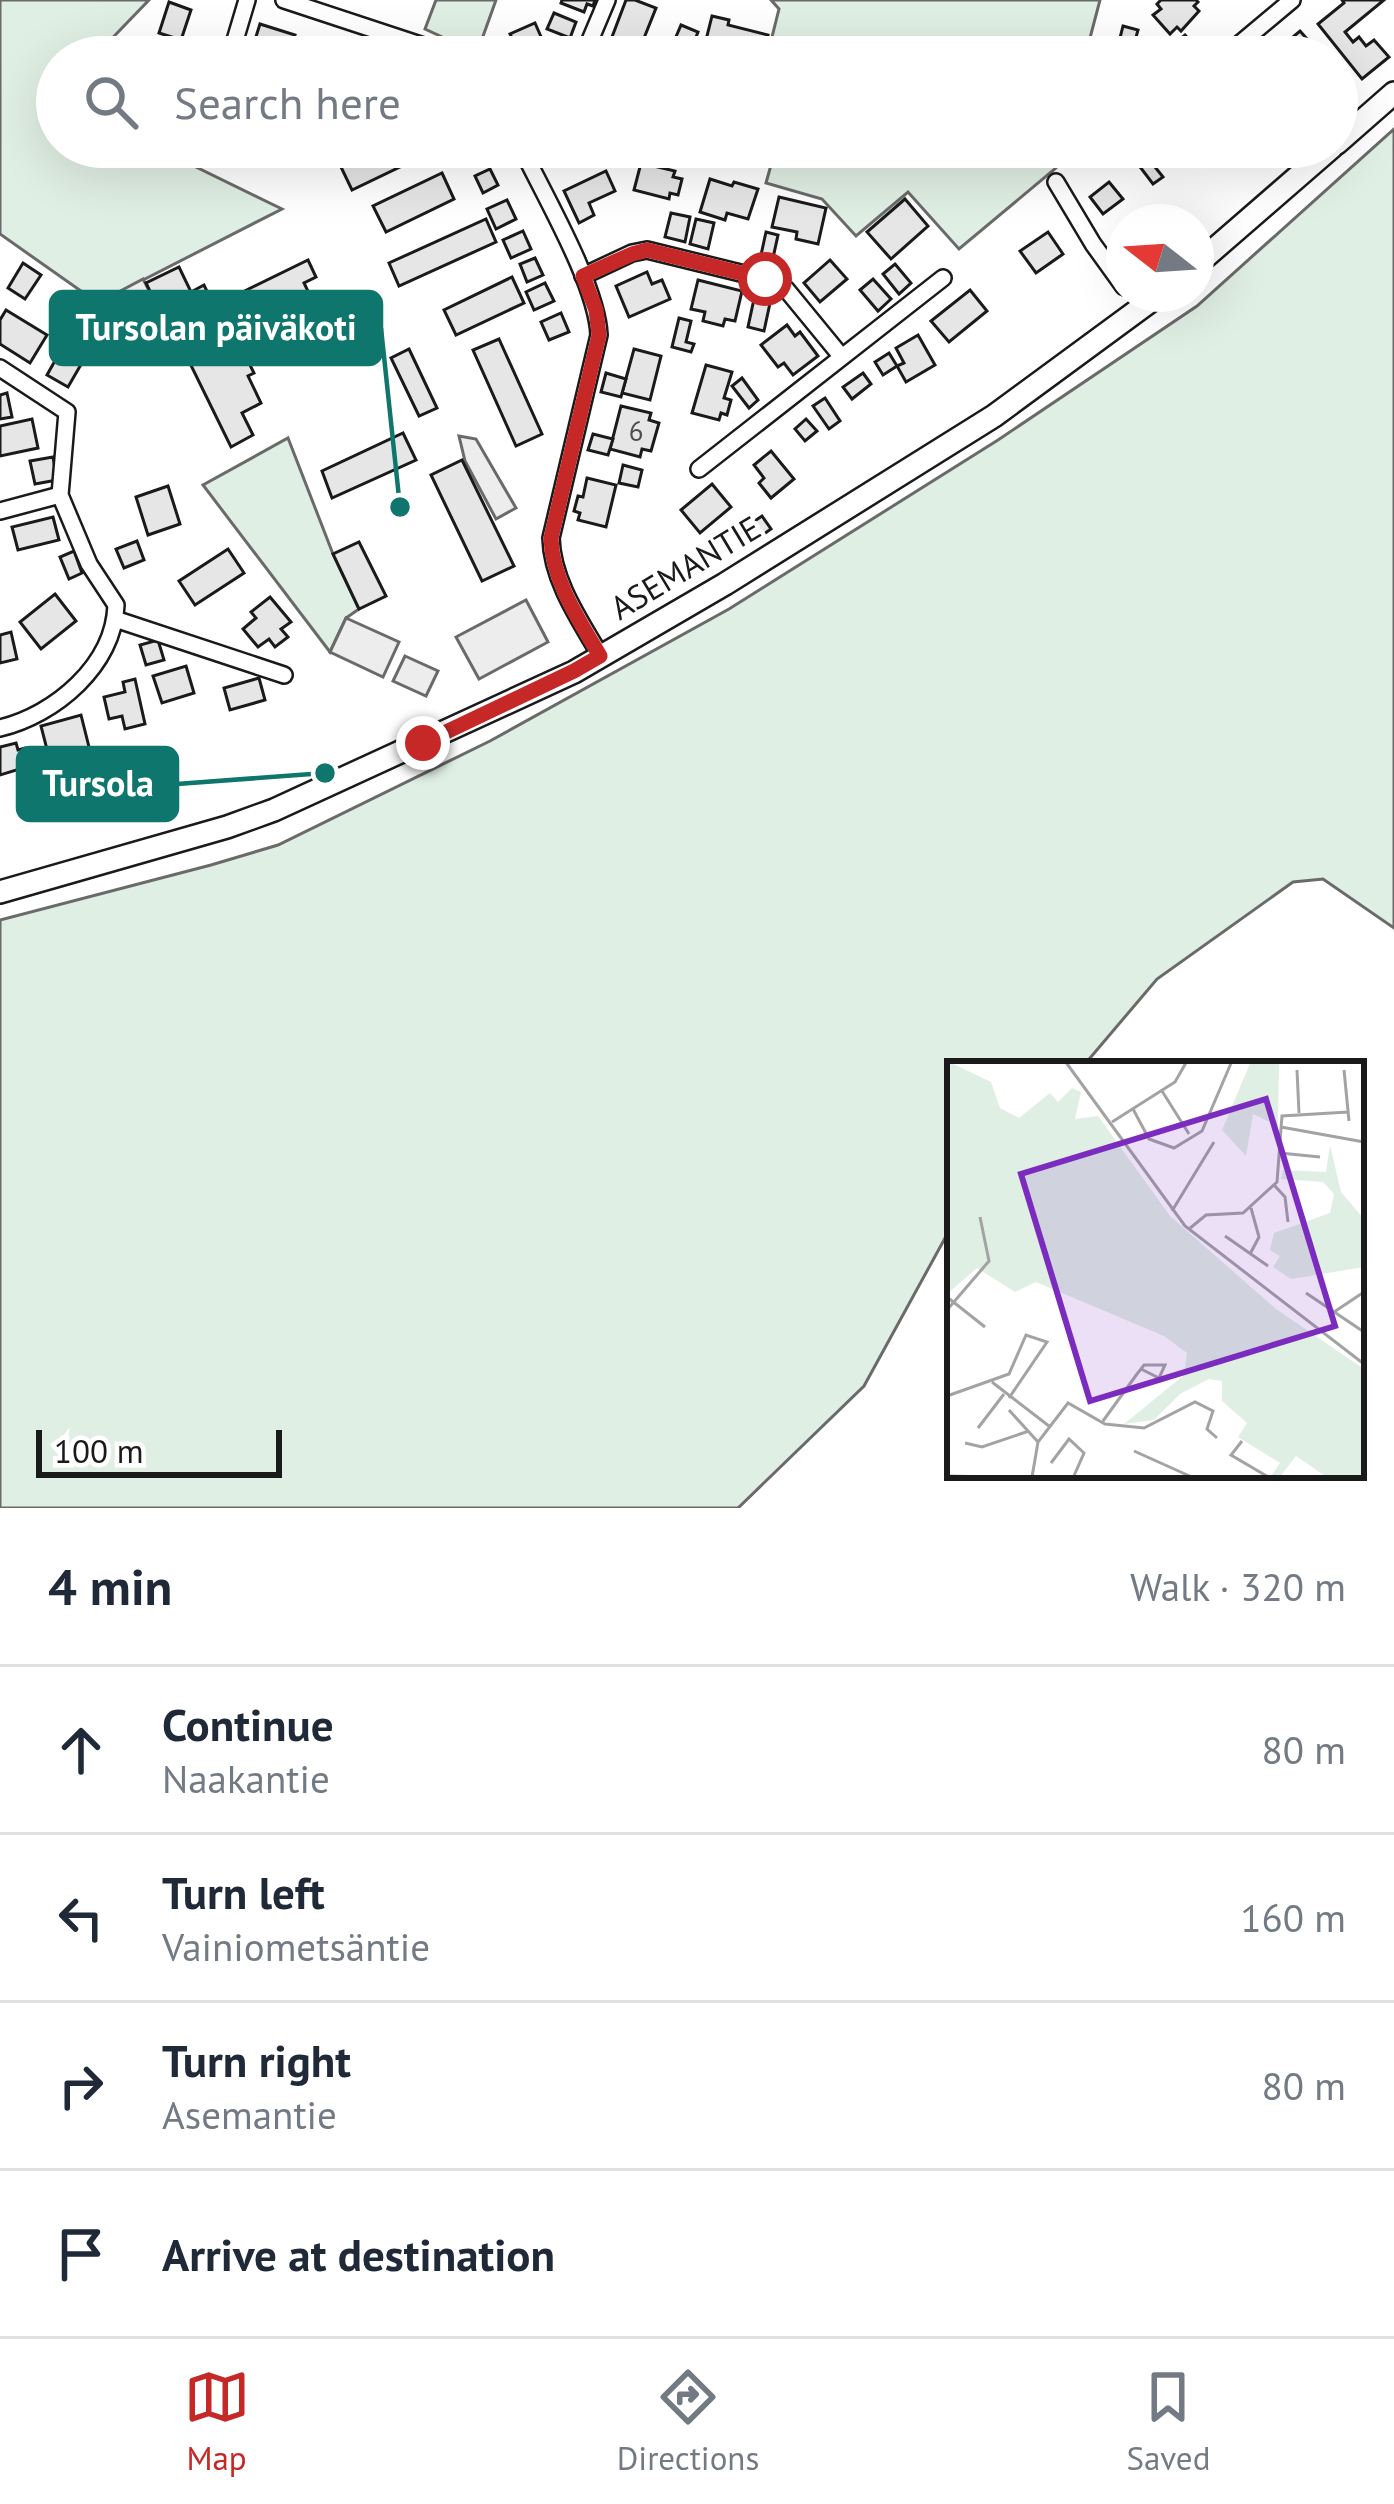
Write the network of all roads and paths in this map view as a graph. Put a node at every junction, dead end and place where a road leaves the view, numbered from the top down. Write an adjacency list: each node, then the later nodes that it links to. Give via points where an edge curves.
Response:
1 (247, 0): 6 (street)
2 (284, 0): 5 (street)
3 (607, 0): 8 (street)
4 (1292, 0): 9 (street)
5 (327, 7): 7 (street)
6 (236, 36)
7 (402, 36)
8 (592, 36)
9 (1249, 36)
10 (1394, 93): 11 (main road)
11 (1358, 125)
12 (531, 168): 17 (street)
13 (1308, 168): 15 (main road)
14 (1056, 182): 16 (street)
15 (1214, 249)
16 (1106, 262)
17 (583, 276): 20 (street, via 647,250 765,279 786,289); 26 (street, via 599,335 551,557)
18 (943, 278): 20 (street)
19 (1114, 312): 26 (main road, ASEMANTIE, via 994,416)
20 (841, 356): 22 (street)
21 (0, 368): 23 (street, via 68,412)
22 (699, 469)
23 (60, 495): 24 (street); 25 (street)
24 (0, 511)
25 (116, 619): 27 (street); 28 (street, via 93,668 70,691 21,724)
26 (600, 656): 29 (main road, ASEMANTIE, via 274,810)
27 (284, 675)
28 (0, 728)
29 (0, 892)

